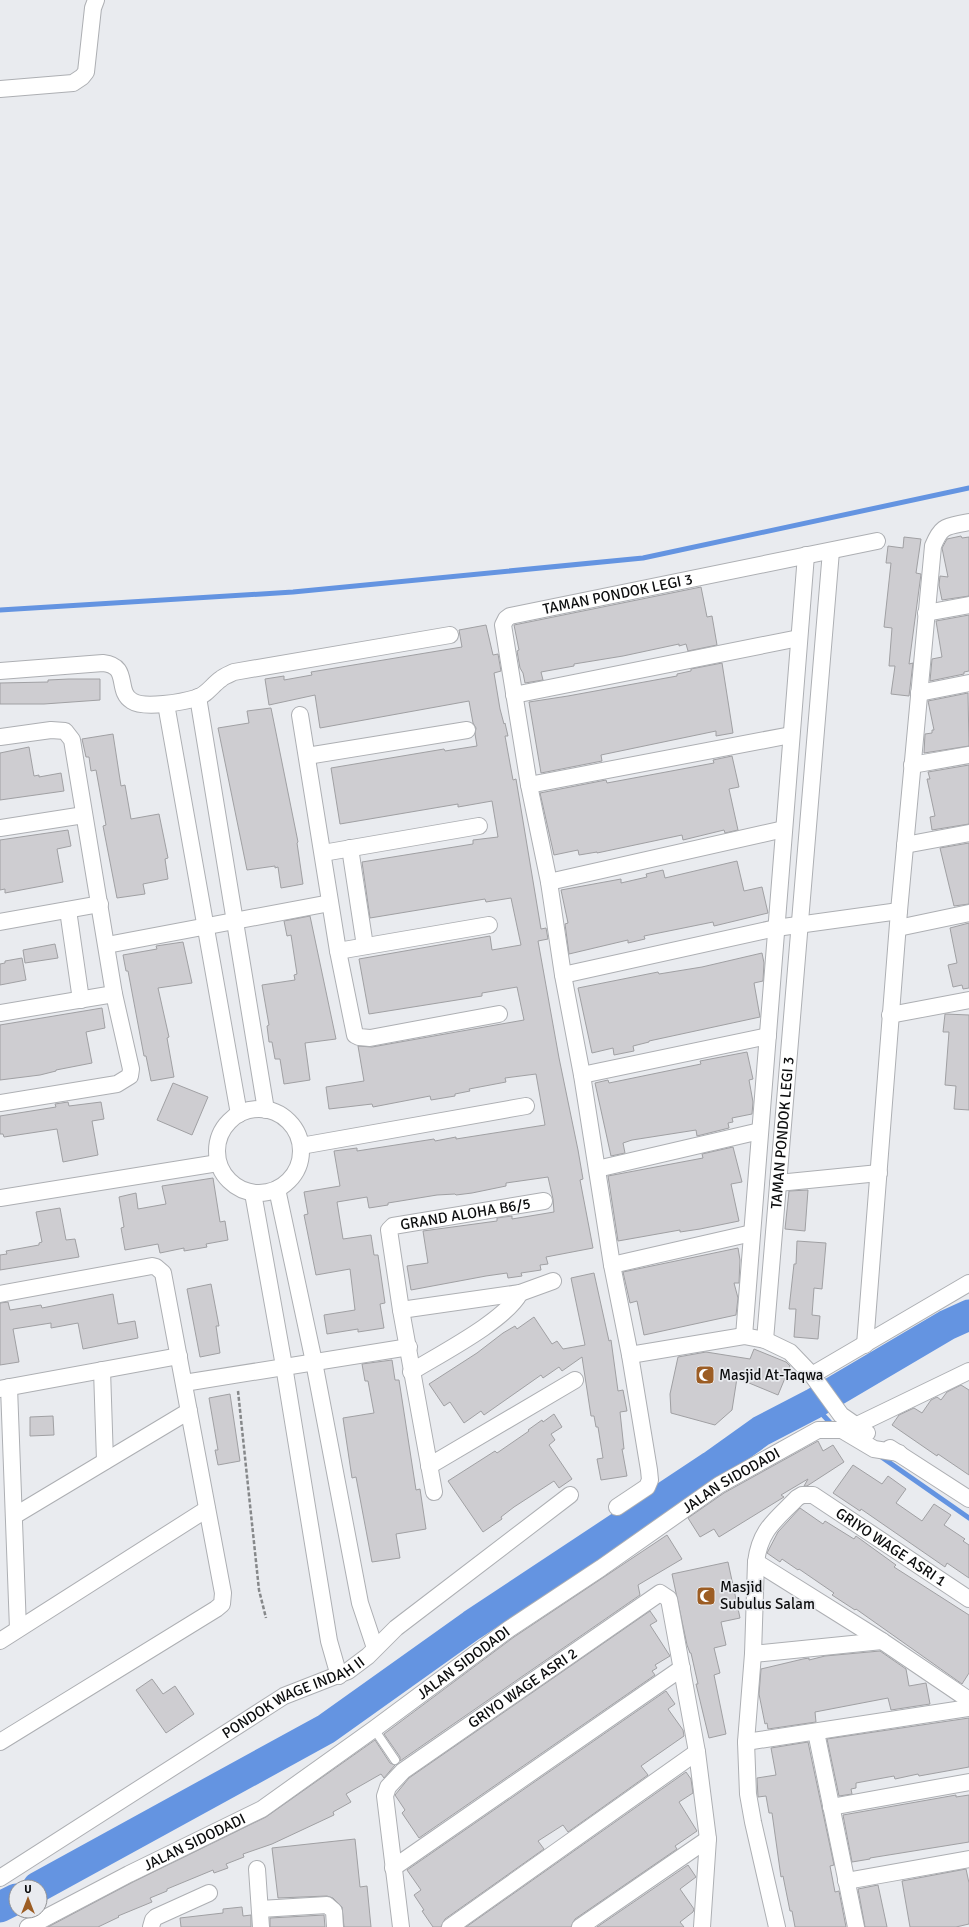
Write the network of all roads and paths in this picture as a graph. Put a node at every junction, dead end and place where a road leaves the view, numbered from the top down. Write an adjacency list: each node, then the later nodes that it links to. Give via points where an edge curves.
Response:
1 (96, 0): 2 (street, via 86,72 82,77 73,83)
2 (0, 89)
3 (969, 522): 8 (street, via 943,528 938,534 933,546)
4 (877, 541): 5 (street, TAMAN PONDOK LEGI 3)
5 (830, 551): 6 (street, TAMAN PONDOK LEGI 3); 42 (street, TAMAN PONDOK LEGI 3)
6 (806, 555): 10 (street, TAMAN PONDOK LEGI 3); 14 (street, TAMAN PONDOK LEGI 3, via 510,616 503,625)
7 (969, 605): 8 (street)
8 (926, 612): 13 (street)
9 (450, 635): 15 (street, via 234,672)
10 (799, 638): 14 (street); 19 (street, TAMAN PONDOK LEGI 3)
11 (0, 671): 16 (street, via 112,664 118,669 127,696 133,702)
12 (969, 683): 13 (street)
13 (919, 692): 23 (street)
14 (514, 695): 24 (street, TAMAN PONDOK LEGI 3)
15 (198, 697): 16 (street); 39 (street)
16 (166, 704): 43 (street)
17 (300, 715): 22 (street)
18 (467, 730): 22 (street)
19 (791, 735): 24 (street); 28 (street, TAMAN PONDOK LEGI 3)
20 (0, 737): 25 (street, via 51,730 65,731 72,740)
21 (969, 755): 23 (street)
22 (307, 756): 32 (street)
23 (912, 766): 30 (street)
24 (529, 785): 33 (street, TAMAN PONDOK LEGI 3)
25 (84, 815): 27 (street); 35 (street)
26 (479, 826): 31 (street)
27 (0, 828)
28 (784, 829): 33 (street); 44 (street, TAMAN PONDOK LEGI 3)
29 (969, 833): 30 (street)
30 (905, 845): 37 (street)
31 (350, 848): 32 (street); 47 (street)
32 (323, 853): 34 (street)
33 (549, 882): 49 (street, TAMAN PONDOK LEGI 3)
34 (330, 903): 39 (street); 48 (street)
35 (100, 904): 36 (street); 46 (street)
36 (68, 910): 40 (street); 51 (street)
37 (899, 911): 42 (street); 45 (street)
38 (969, 913): 45 (street)
39 (235, 920): 43 (street); 60 (street)
40 (0, 922)
41 (489, 925): 47 (street)
42 (799, 925): 44 (street); 67 (street, TAMAN PONDOK LEGI 3)
43 (205, 926): 46 (street); 61 (street)
44 (776, 928): 49 (street); 56 (street, TAMAN PONDOK LEGI 3)
45 (898, 928): 55 (street)
46 (107, 945): 50 (street)
47 (365, 946): 48 (street)
48 (338, 951): 54 (street, via 354,1033 359,1037 370,1038)
49 (563, 975): 57 (street, TAMAN PONDOK LEGI 3)
50 (114, 994): 51 (street); 58 (street, via 131,1064 130,1076 116,1084)
51 (81, 1000): 53 (street)
52 (969, 1000): 55 (street)
53 (0, 1013)
54 (499, 1014)
55 (890, 1014): 66 (street)
56 (768, 1036): 57 (street); 62 (street, TAMAN PONDOK LEGI 3)
57 (582, 1075): 65 (street, TAMAN PONDOK LEGI 3)
58 (0, 1103)
59 (526, 1106): 63 (street)
60 (266, 1110): 61 (street); 63 (street, via 281,1116 293,1126)
61 (239, 1114): 64 (street, via 223,1130 218,1141)
62 (760, 1131): 65 (street, TAMAN PONDOK LEGI 3); 72 (street, TAMAN PONDOK LEGI 3)
63 (301, 1146): 68 (street, via 299,1163 294,1173)
64 (218, 1163): 69 (street, via 231,1183 241,1190); 70 (street)
65 (597, 1169): 73 (street, TAMAN PONDOK LEGI 3)
66 (879, 1173): 67 (street); 81 (street)
67 (778, 1183): 80 (street, TAMAN PONDOK LEGI 3)
68 (277, 1189): 69 (street); 85 (street)
69 (253, 1193): 86 (street)
70 (0, 1198)
71 (544, 1200): 78 (street, GRAND ALOHA B6/5, via 393,1226 389,1230)
72 (752, 1233): 73 (street); 79 (street, TAMAN PONDOK LEGI 3)
73 (612, 1265): 83 (street, TAMAN PONDOK LEGI 3)
74 (553, 1281): 76 (street)
75 (969, 1283): 81 (street)
76 (520, 1293): 78 (street); 89 (street, via 505,1311 472,1335)
77 (0, 1294): 84 (street, via 156,1267 164,1276)
78 (401, 1310): 82 (street)
79 (744, 1336): 80 (street); 83 (street)
80 (765, 1340): 91 (street, via 790,1352)
81 (865, 1345): 91 (street)
82 (409, 1347): 85 (street); 89 (street)
83 (630, 1355): 102 (street, TAMAN PONDOK LEGI 3, via 650,1480 647,1487)
84 (179, 1356): 87 (street); 93 (street)
85 (314, 1362): 86 (street); 111 (street, via 360,1603)
86 (284, 1366): 90 (street); 114 (street, via 329,1641)
87 (102, 1370): 94 (street); 97 (street)
88 (969, 1371): 96 (street)
89 (411, 1372): 98 (street)
90 (236, 1375): 93 (street); 107 (path, via 259,1590)
91 (815, 1379): 96 (street)
92 (575, 1380): 98 (street)
93 (184, 1383): 95 (street)
94 (4, 1388): 104 (street)
95 (189, 1411): 97 (street); 103 (street)
96 (846, 1424): 101 (street, via 874,1449 899,1453); 117 (street, JALAN SIDODADI, via 818,1430 719,1485 509,1629)
97 (105, 1461): 104 (street)
98 (429, 1466): 99 (street)
99 (434, 1492)
100 (570, 1495): 111 (street, PONDOK WAGE INDAH II, via 396,1628)
101 (969, 1499)
102 (617, 1507)
103 (207, 1509): 108 (street); 119 (street, via 223,1593 222,1604)
104 (14, 1516): 108 (street)
105 (756, 1562): 106 (street, GRIYO WAGE ASRI 1, via 758,1548 766,1530 802,1495 813,1495); 110 (street); 112 (street)
106 (969, 1599)
107 (266, 1618)
108 (18, 1629): 109 (street)
109 (0, 1640)
110 (882, 1642): 112 (street); 115 (street)
111 (375, 1648): 114 (street, PONDOK WAGE INDAH II, via 368,1656)
112 (753, 1654): 120 (street)
113 (682, 1668): 121 (street, GRIYO WAGE ASRI 2); 127 (street); 127 (street, GRIYO WAGE ASRI 2, via 669,1599 660,1593 403,1771 388,1787 385,1796)
114 (339, 1676): 129 (street, PONDOK WAGE INDAH II, via 284,1696)
115 (969, 1700)
116 (969, 1708): 118 (street)
117 (374, 1729): 122 (lane); 133 (street, JALAN SIDODADI, via 262,1808)
118 (816, 1732): 120 (street); 124 (street)
119 (0, 1742)
120 (746, 1742): 141 (street, via 750,1807)
121 (697, 1752): 125 (street, GRIYO WAGE ASRI 2); 138 (street)
122 (395, 1760)
123 (969, 1782): 124 (street)
124 (831, 1807): 130 (street)
125 (708, 1839): 139 (street); 140 (street, GRIYO WAGE ASRI 2)
126 (969, 1858): 130 (street)
127 (393, 1868): 137 (street, GRIYO WAGE ASRI 2)
128 (257, 1869): 132 (street)
129 (0, 1878)
130 (846, 1881): 142 (street)
131 (209, 1893): 134 (street, via 156,1917)
132 (260, 1909): 135 (street); 136 (street, via 327,1905 334,1911)
133 (28, 1927)
134 (151, 1927)
135 (261, 1927)
136 (335, 1927)
137 (402, 1927)
138 (450, 1927)
139 (580, 1927)
140 (702, 1927)
141 (777, 1927)
142 (856, 1927)

